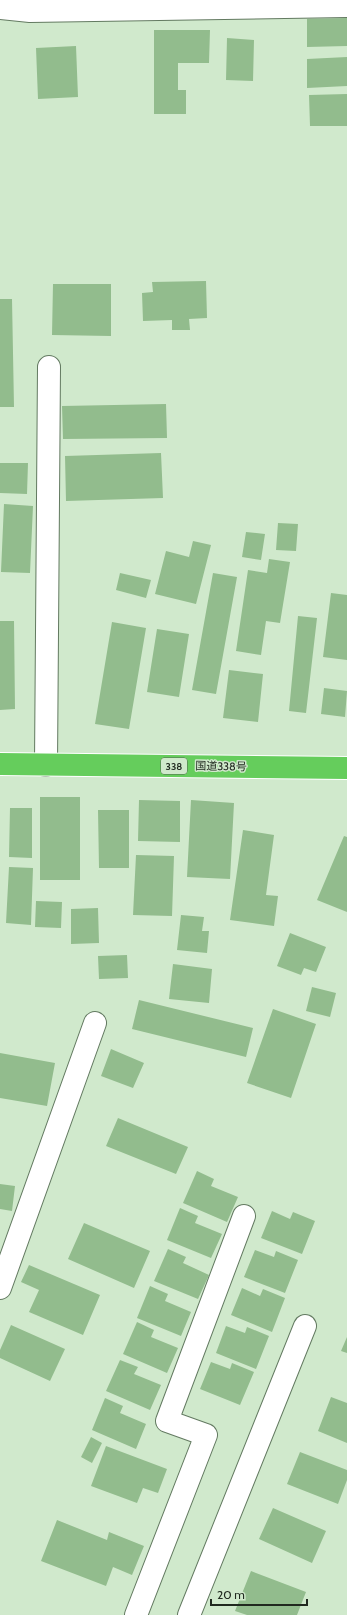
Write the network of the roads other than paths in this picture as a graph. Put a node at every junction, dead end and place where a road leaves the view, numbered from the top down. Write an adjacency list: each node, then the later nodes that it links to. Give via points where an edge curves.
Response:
1 (347, 6): 2 (street, via 30,10)
2 (0, 8)
3 (49, 367): 5 (street)
4 (0, 764): 5 (highway, 国道338号 / 338)
5 (46, 765): 6 (highway, 国道338号 / 338)
6 (347, 768)
7 (95, 1023): 9 (street)
8 (244, 1216): 11 (street, via 167,1421 206,1435)
9 (0, 1288)
10 (305, 1326): 12 (street)
11 (136, 1615)
12 (189, 1615)

